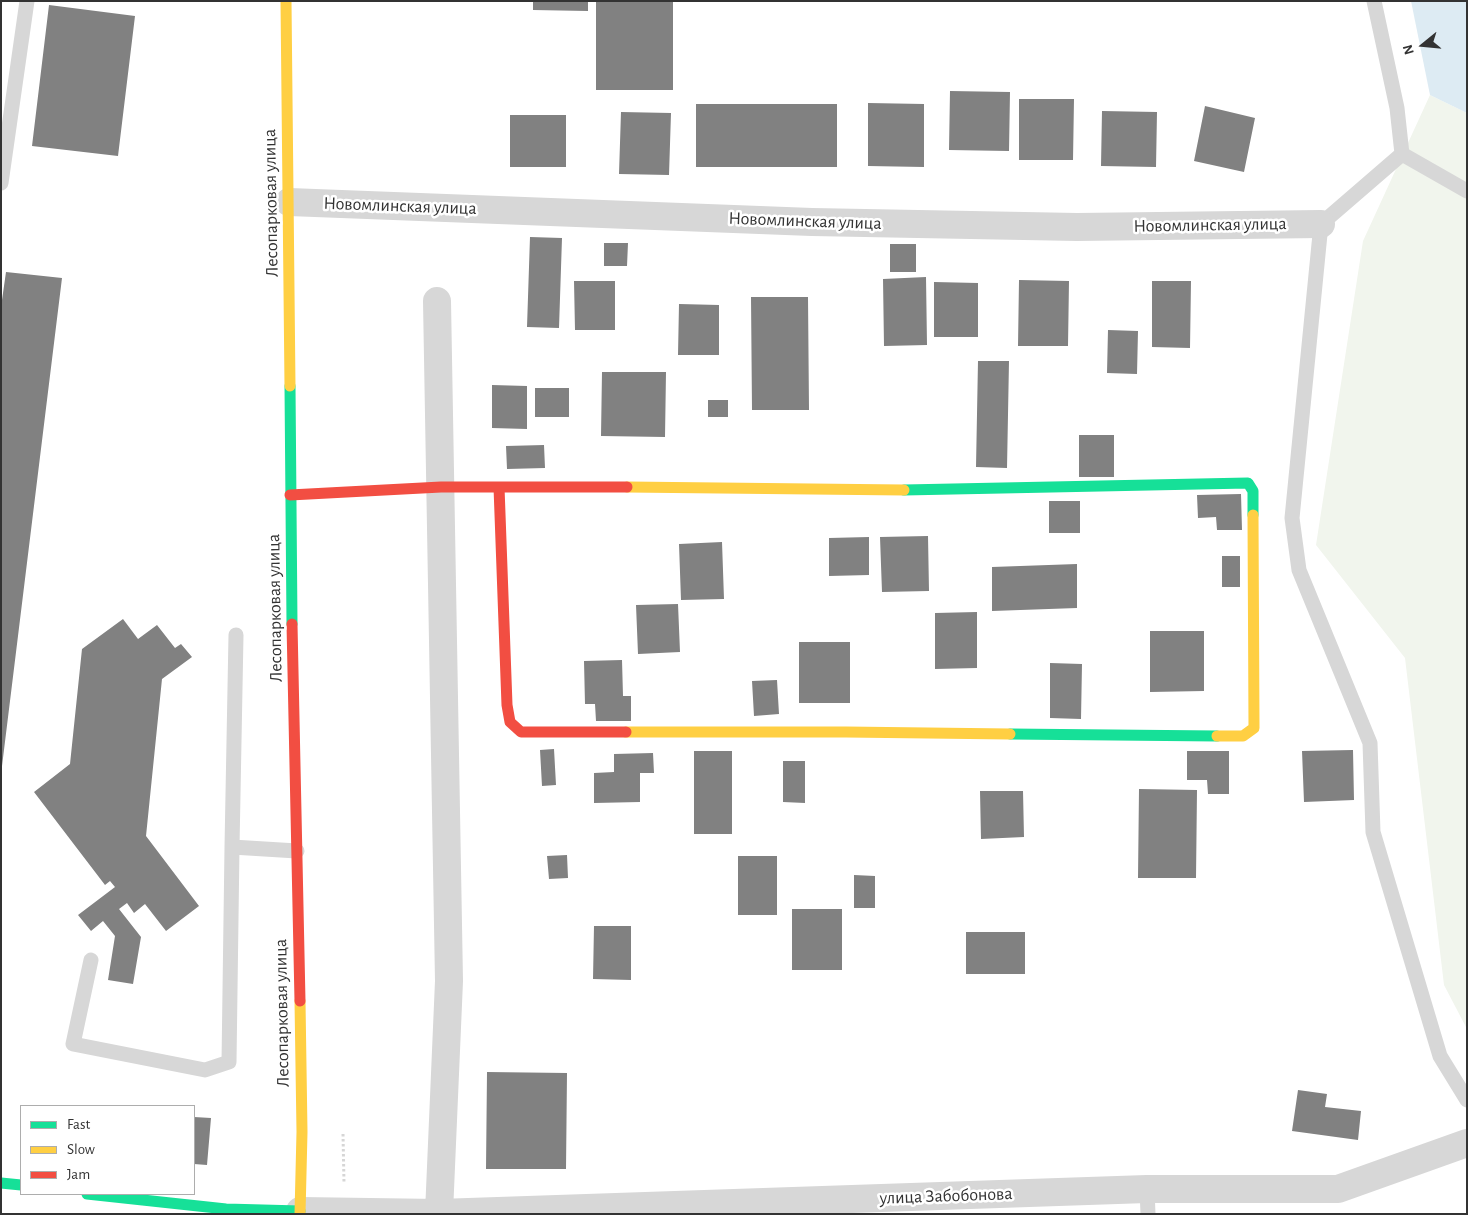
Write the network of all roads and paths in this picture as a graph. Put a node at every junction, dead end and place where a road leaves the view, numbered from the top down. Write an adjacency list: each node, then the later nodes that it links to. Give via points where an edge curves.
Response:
1 (27, 1): 5 (lane)
2 (286, 1): 7 (street, Лесопарковая улица)
3 (1374, 1): 4 (lane, via 1397,108)
4 (1402, 154): 6 (lane); 8 (lane)
5 (1, 183)
6 (1467, 191)
7 (289, 202): 8 (street, Новомлинская улица, via 812,222 1076,227); 12 (street, Лесопарковая улица)
8 (1320, 224): 17 (lane, via 1292,518 1299,570 1370,743 1373,832 1440,1056)
9 (437, 301): 10 (street)
10 (442, 487): 11 (street); 12 (street); 27 (street, via 449,982)
11 (499, 487): 11 (street, via 892,490 1248,483 1253,490 1254,728 1243,736 521,732 510,722 507,705)
12 (290, 495): 15 (street, Лесопарковая улица)
13 (236, 634): 14 (lane)
14 (232, 848): 15 (lane); 16 (lane, via 229,1062 205,1070 73,1044)
15 (296, 851): 26 (street, Лесопарковая улица, via 302,1132)
16 (91, 960)
17 (1467, 1100)
18 (343, 1134): 25 (path)
19 (1467, 1143): 23 (street, улица Забобонова, via 1338,1189)
20 (1, 1183): 21 (street)
21 (20, 1185)
22 (100, 1195): 24 (street); 26 (street, улица Забобонова, via 226,1209)
23 (1148, 1202): 27 (street, улица Забобонова)
24 (112, 1208)
25 (345, 1212): 26 (street, улица Забобонова); 27 (street, улица Забобонова)
26 (300, 1213)
27 (439, 1213)

